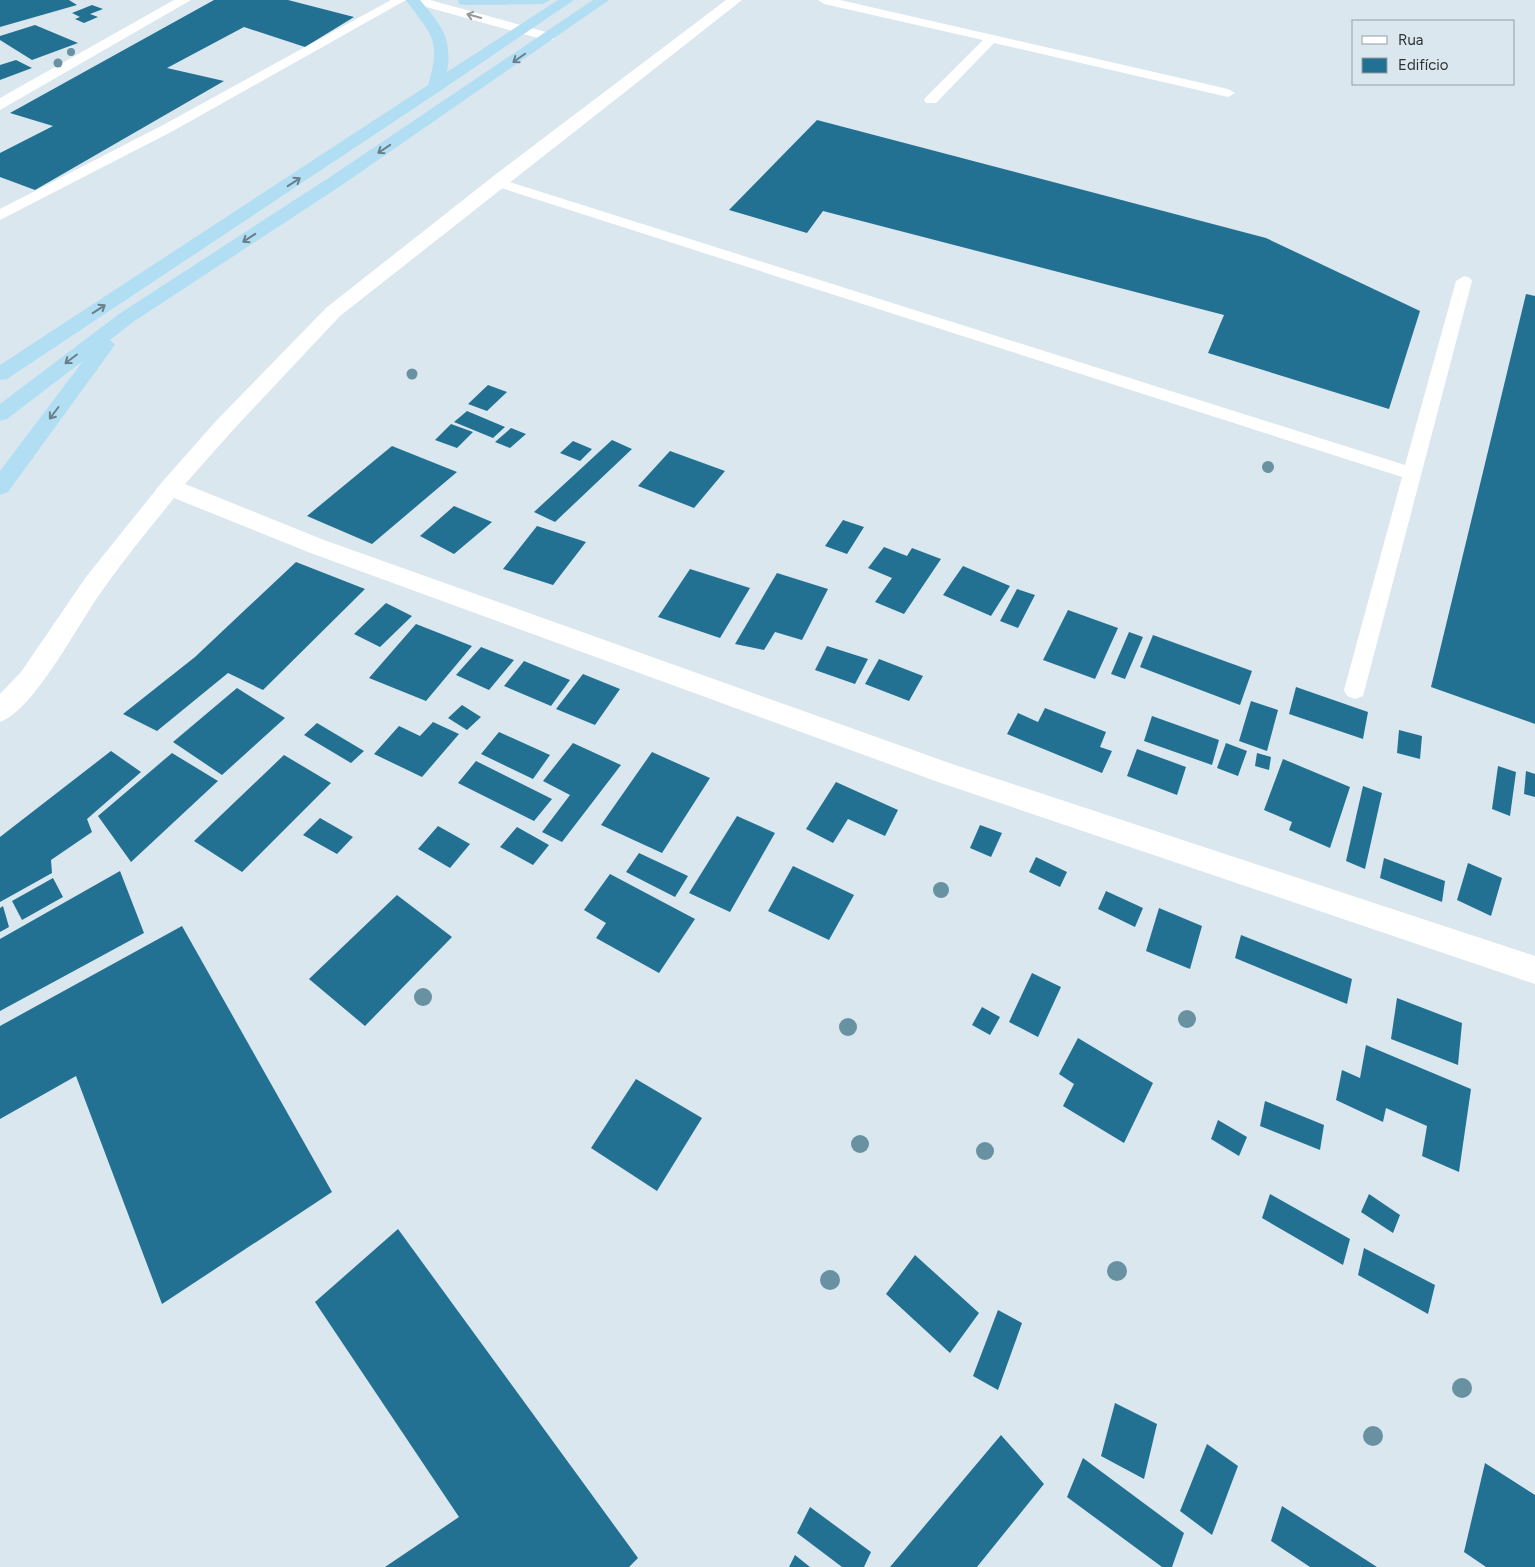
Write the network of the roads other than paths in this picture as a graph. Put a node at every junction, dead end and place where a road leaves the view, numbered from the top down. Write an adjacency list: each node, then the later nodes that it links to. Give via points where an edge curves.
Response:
1 (184, 0): 16 (street)
2 (400, 0): 18 (lane)
3 (414, 0): 10 (lane, one-way to 3); 13 (highway, via 442,39 443,62)
4 (463, 0): 5 (highway); 10 (lane)
5 (543, 0)
6 (567, 0): 10 (highway)
7 (602, 0): 11 (highway)
8 (735, 0): 17 (street)
9 (824, 0): 12 (lane)
10 (527, 25): 11 (lane); 13 (highway)
11 (556, 32): 20 (highway, one-way to 20)
12 (992, 38): 14 (lane); 15 (lane)
13 (435, 88): 21 (highway, one-way to 13)
14 (1228, 93)
15 (931, 100)
16 (0, 105)
17 (497, 182): 23 (lane); 24 (street, via 333,312)
18 (0, 216)
19 (1464, 281): 23 (lane)
20 (126, 318): 22 (highway, one-way to 22); 25 (highway, one-way to 25)
21 (0, 374)
22 (0, 414)
23 (1413, 474): 26 (lane)
24 (171, 486): 27 (street, via 94,583 30,679); 28 (street, via 186,495 316,546 951,775)
25 (0, 487)
26 (1355, 690)
27 (0, 711)
28 (1535, 970)

